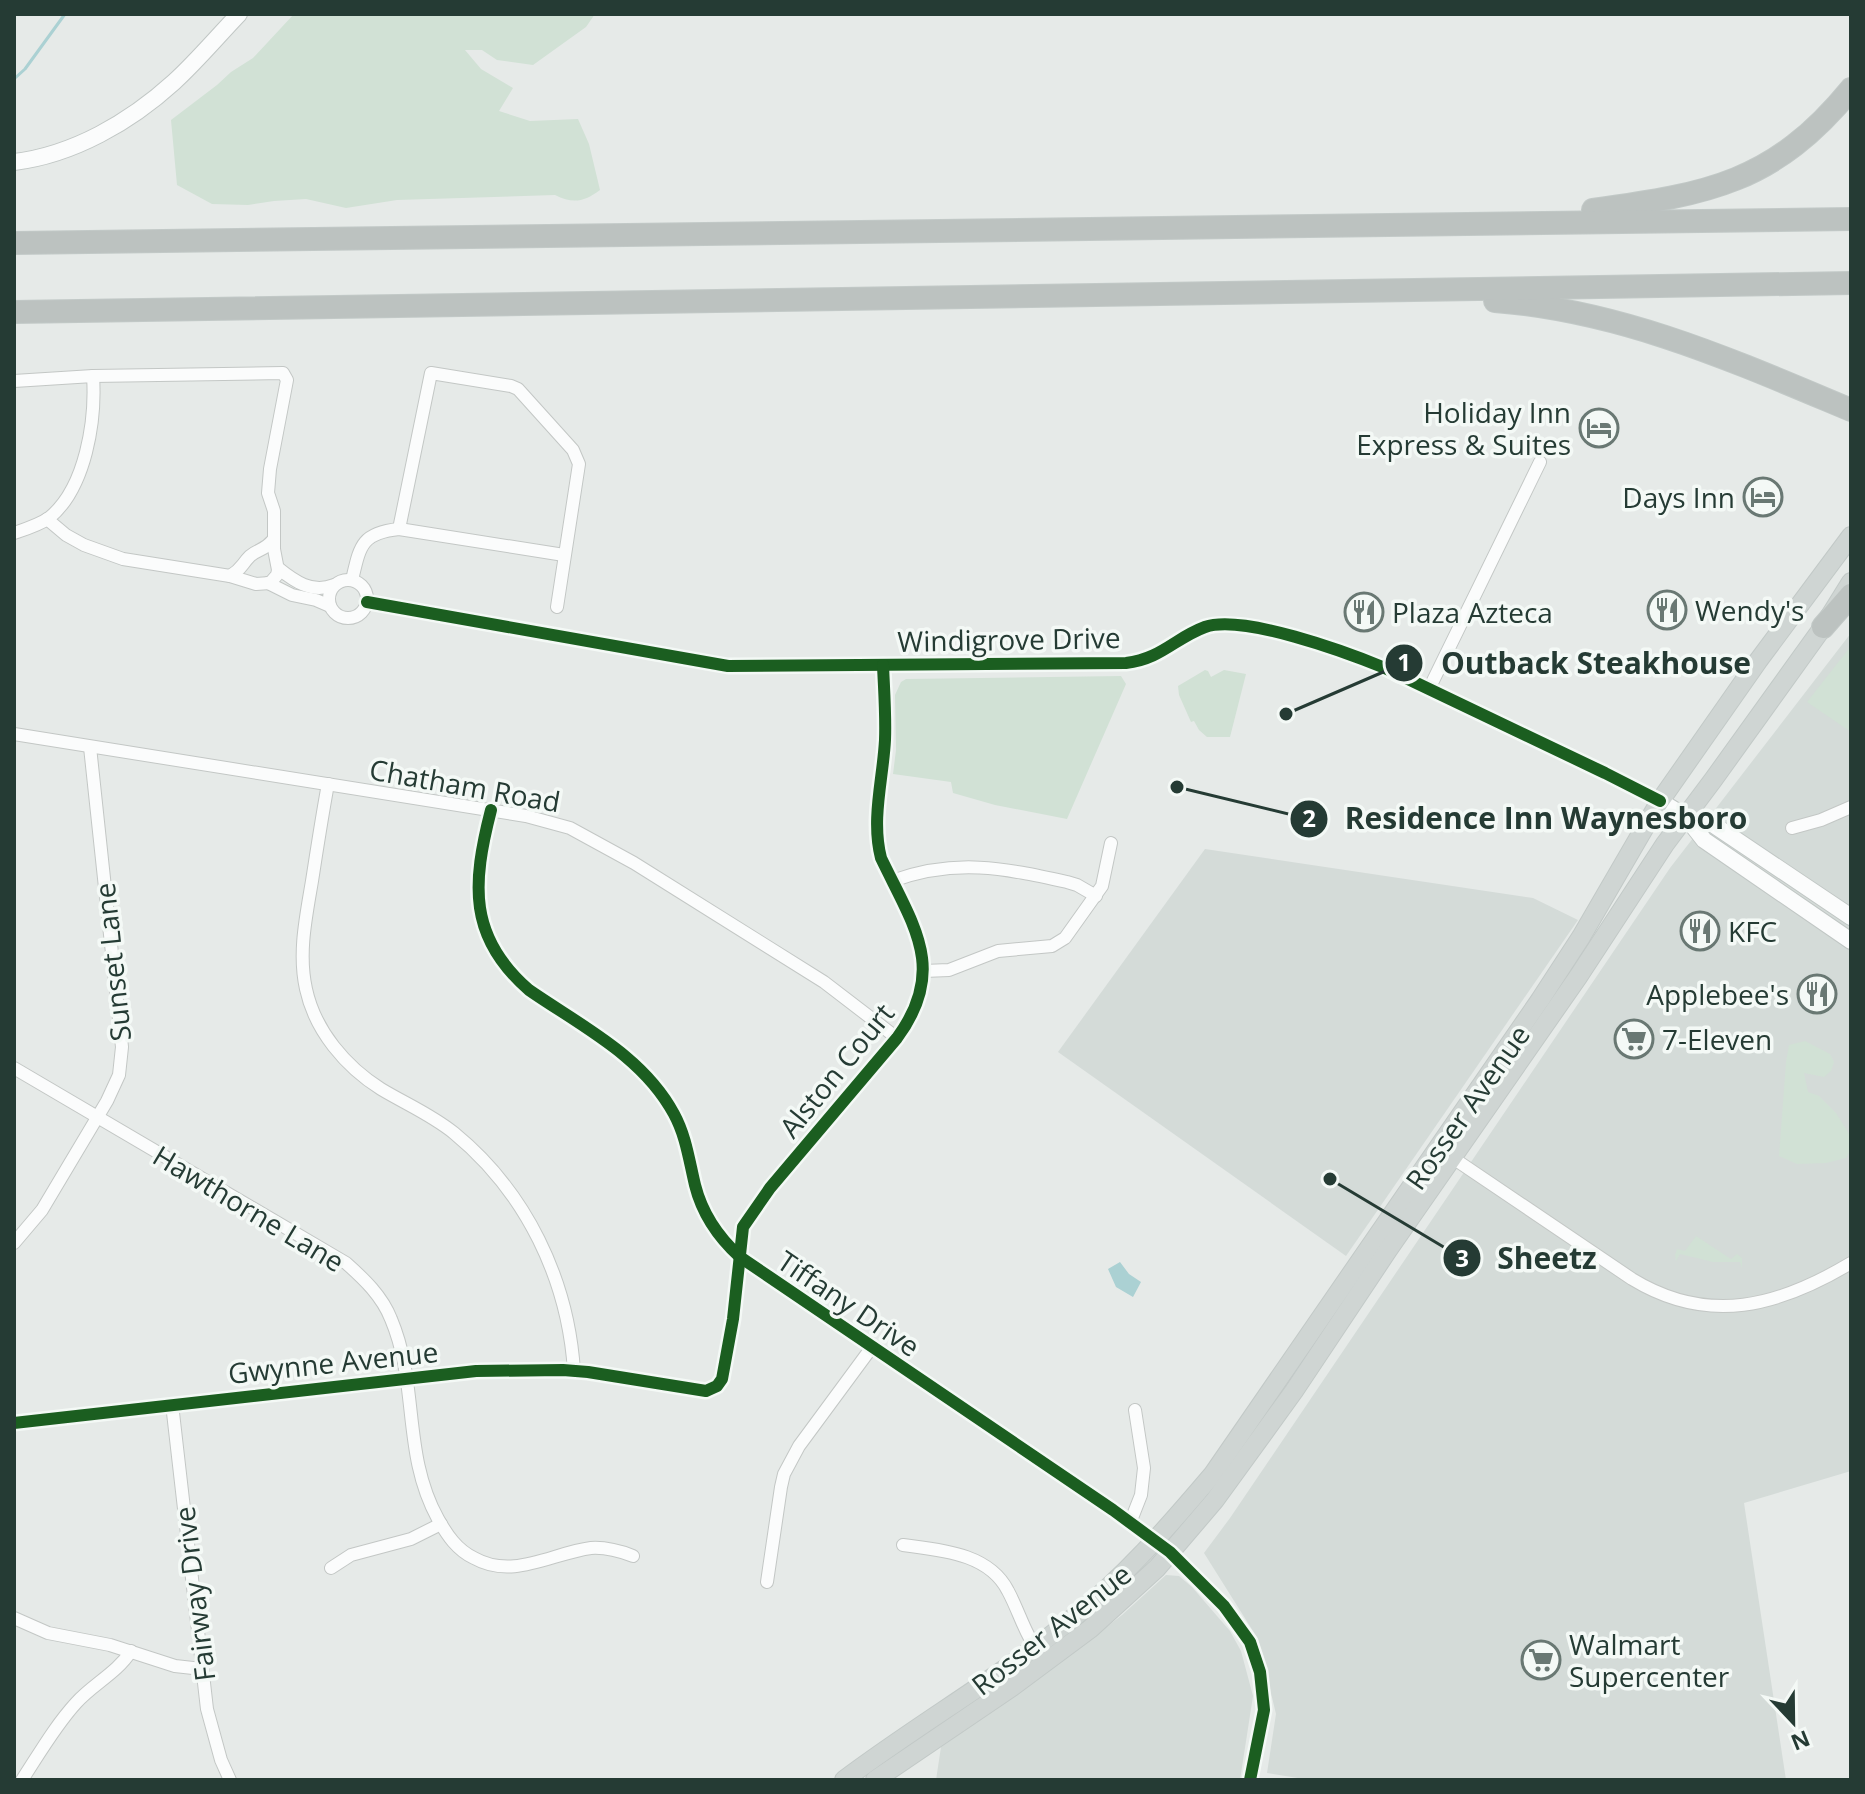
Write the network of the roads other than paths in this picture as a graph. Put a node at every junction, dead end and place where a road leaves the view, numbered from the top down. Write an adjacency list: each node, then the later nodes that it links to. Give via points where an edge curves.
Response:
1 (239, 14): 3 (main road, via 173,83 132,113 78,145)
2 (1851, 89): 5 (highway, via 1794,147 1718,187 1585,211)
3 (14, 162)
4 (1851, 219): 5 (highway)
5 (1418, 224): 6 (highway)
6 (14, 243)
7 (1851, 283): 8 (highway)
8 (1378, 291): 9 (highway); 12 (highway, via 1506,302 1622,323 1712,352)
9 (14, 312)
10 (93, 376): 11 (street); 14 (street, via 95,399 84,460 70,492); 18 (street, via 283,373 287,380 268,493 274,511)
11 (14, 381)
12 (1851, 410)
13 (1540, 462): 35 (street)
14 (47, 519): 16 (street); 23 (street, via 84,545 123,559)
15 (399, 529): 20 (street); 20 (street, via 431,373 518,389 577,457); 24 (street, via 367,539)
16 (14, 533)
17 (1851, 536): 39 (main road, Rosser Avenue)
18 (273, 540): 19 (street); 21 (street)
19 (261, 552): 21 (street, via 270,554); 22 (street, via 249,557)
20 (564, 555): 32 (street)
21 (277, 565): 27 (street, via 277,575); 28 (street, via 311,587)
22 (245, 566): 23 (street); 25 (street)
23 (230, 576): 25 (street)
24 (352, 580): 28 (street); 30 (street, via 364,588)
25 (252, 582): 27 (street)
26 (1851, 582): 33 (main road, Rosser Avenue)
27 (268, 583): 31 (street)
28 (334, 585): 31 (street)
29 (1851, 595): 33 (highway)
30 (367, 602): 31 (street, via 350,618); 34 (street, Windigrove Drive, via 709,664)
31 (330, 606)
32 (557, 607)
33 (1823, 627): 42 (main road, Rosser Avenue)
34 (883, 665): 35 (street, Windigrove Drive, via 1138,661 1206,627 1225,624 1336,649); 45 (street, Alston Court, via 885,740 877,832)
35 (1429, 689): 39 (street, Windigrove Drive)
36 (14, 734): 37 (street, Chatham Road)
37 (90, 747): 38 (street, Chatham Road); 52 (street, Sunset Lane, via 122,1047 119,1075)
38 (328, 784): 41 (street, Chatham Road); 58 (street, via 303,936 310,1005 329,1040 360,1075 454,1133 514,1197 552,1268 569,1324)
39 (1660, 801): 42 (main road); 53 (main road, Rosser Avenue, via 1581,937 1452,1130)
40 (1851, 807): 43 (street)
41 (491, 810): 50 (street, Chatham Road, via 570,828 599,843 844,995); 55 (street, Tiffany Drive, via 478,891 481,920 494,950 529,990 636,1064 653,1083 681,1130 708,1217)
42 (1686, 817): 47 (main road, via 1711,823); 48 (main road, via 1704,840); 53 (main road, Rosser Avenue, via 1578,977)
43 (1792, 828)
44 (1111, 843): 46 (street)
45 (892, 881): 46 (street, via 941,868 978,867 1067,882); 49 (street, Alston Court, via 917,934)
46 (1096, 896): 49 (street, via 1059,943 998,951 949,970)
47 (1851, 917)
48 (1851, 941)
49 (924, 971): 50 (street, Alston Court, via 918,1001)
50 (897, 1038): 55 (street, Alston Court, via 756,1206 743,1227)
51 (14, 1068): 52 (street, Hawthorne Lane)
52 (98, 1118): 54 (street, Sunset Lane, via 42,1210); 59 (street, Hawthorne Lane, via 353,1269 390,1316)
53 (1446, 1152): 56 (street, via 1632,1279 1682,1301 1719,1307 1758,1303 1803,1289); 67 (main road, Rosser Avenue)
54 (14, 1243)
55 (740, 1257): 57 (street, Tiffany Drive); 60 (street, Alston Court, via 722,1379 706,1391)
56 (1851, 1263)
57 (872, 1347): 64 (street, Tiffany Drive); 70 (street, via 784,1474)
58 (574, 1371): 59 (street, Gwynne Avenue, via 476,1371); 60 (street, Gwynne Avenue)
59 (407, 1378): 61 (street, Gwynne Avenue); 65 (street, Hawthorne Lane, via 418,1469)
60 (657, 1383)
61 (172, 1404): 63 (street, Gwynne Avenue); 74 (street, Fairway Drive)
62 (1135, 1410): 64 (street, via 1144,1468)
63 (14, 1423)
64 (1130, 1523): 67 (street, Tiffany Drive)
65 (441, 1524): 68 (street, Hawthorne Lane, via 463,1551 499,1567 593,1548); 69 (street, via 411,1539 351,1555)
66 (903, 1545): 73 (street, via 967,1558 993,1571)
67 (1163, 1547): 73 (main road, Rosser Avenue, via 1070,1621); 79 (street, Tiffany Drive, via 1233,1616 1255,1655 1264,1710)
68 (633, 1556)
69 (331, 1568)
70 (767, 1582)
71 (14, 1618): 72 (street, via 48,1633)
72 (131, 1651): 74 (street); 75 (street, via 66,1714)
73 (1040, 1655): 77 (main road, Rosser Avenue); 78 (main road, Rosser Avenue)
74 (202, 1669): 76 (street, Fairway Drive, via 214,1738)
75 (22, 1780)
76 (230, 1780)
77 (844, 1780)
78 (875, 1780)
79 (1250, 1780)

